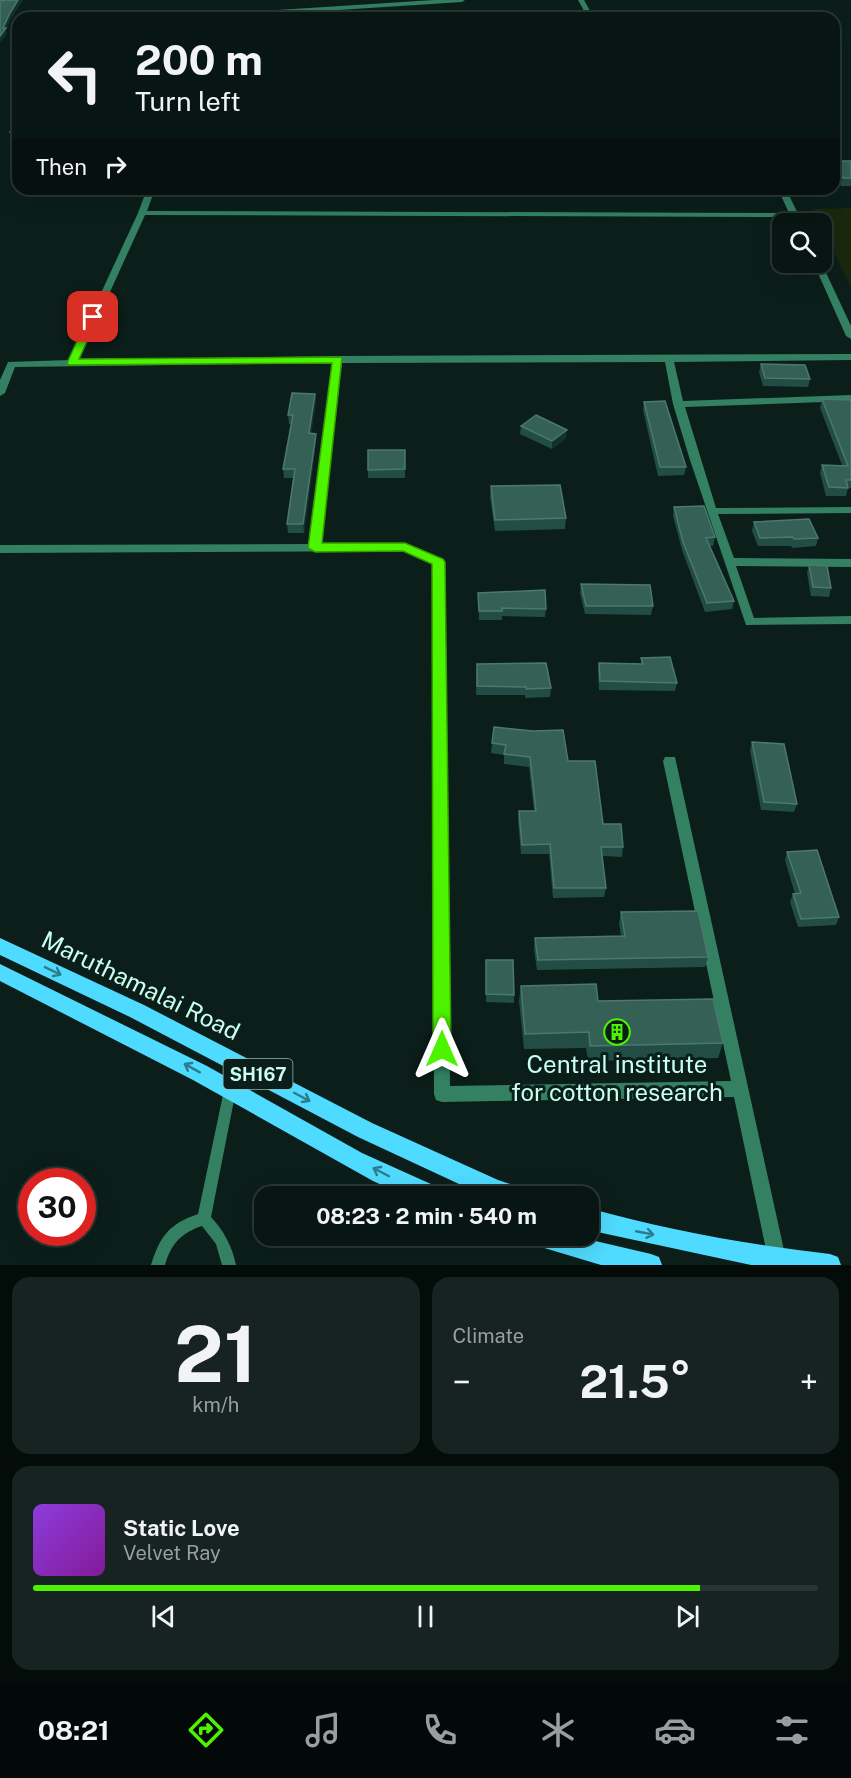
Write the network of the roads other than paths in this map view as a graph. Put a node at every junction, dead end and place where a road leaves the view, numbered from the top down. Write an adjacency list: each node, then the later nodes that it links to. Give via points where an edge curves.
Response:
1 (462, 0): 2 (street)
2 (324, 12)
3 (149, 195): 5 (street)
4 (785, 195): 6 (street)
5 (142, 213): 7 (street); 13 (street)
6 (794, 213)
7 (772, 219)
8 (822, 273): 9 (street)
9 (851, 336)
10 (851, 357): 12 (street)
11 (338, 359): 12 (street); 13 (street); 19 (street)
12 (669, 360): 16 (street)
13 (73, 363): 14 (street, via 11,364)
14 (0, 393)
15 (851, 398): 16 (street)
16 (678, 404): 18 (street)
17 (851, 510): 18 (street)
18 (711, 511): 21 (street)
19 (315, 548): 20 (street); 27 (street, via 405,547 439,562 442,1094)
20 (0, 549)
21 (730, 562): 22 (street); 23 (street, via 750,622)
22 (851, 563)
23 (851, 620)
24 (670, 762): 27 (street)
25 (0, 946): 30 (main road, Maruthamalai Road / SH167, one-way to 30, via 137,1011 365,1130)
26 (0, 972): 28 (main road, SH167, one-way to 26, via 152,1046)
27 (740, 1089): 34 (street)
28 (230, 1090): 29 (main road, SH167, one-way to 28); 31 (lane)
29 (407, 1186)
30 (487, 1186)
31 (204, 1220): 35 (lane, via 183,1226 170,1236); 36 (lane, via 216,1232)
32 (599, 1221): 34 (main road, one-way to 34)
33 (570, 1246): 37 (main road)
34 (777, 1259): 38 (main road)
35 (158, 1265)
36 (229, 1265)
37 (651, 1265)
38 (830, 1265)

